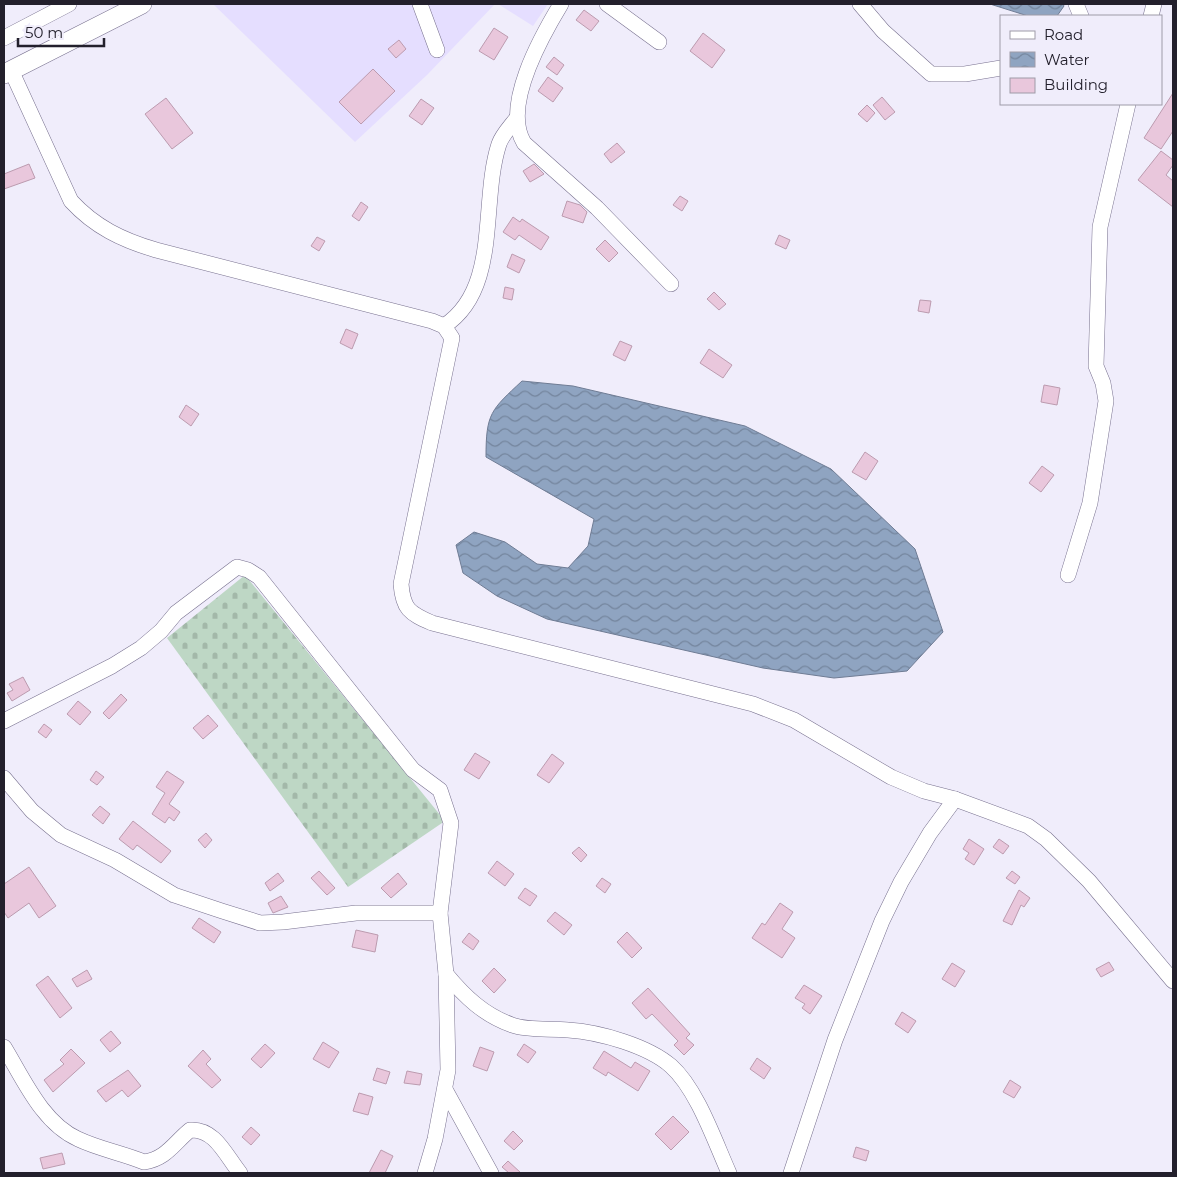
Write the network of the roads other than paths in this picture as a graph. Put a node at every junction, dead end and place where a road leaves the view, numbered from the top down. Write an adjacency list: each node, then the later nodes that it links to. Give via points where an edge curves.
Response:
1 (69, 4): 7 (street)
2 (142, 4): 11 (main road)
3 (420, 4): 9 (street)
4 (561, 4): 13 (street, via 539,41 517,105)
5 (607, 4): 8 (street)
6 (860, 4): 10 (street, via 883,31 931,74 965,74)
7 (4, 38)
8 (659, 42)
9 (437, 50)
10 (1000, 68)
11 (7, 72): 15 (street, via 71,201 106,231 131,243)
12 (1128, 105): 16 (street, via 1100,227 1096,366 1106,401 1090,503)
13 (516, 119): 14 (street, via 524,143 597,208); 15 (street, via 499,142 487,210 487,242 478,277 468,304)
14 (672, 284)
15 (444, 326): 19 (street, via 452,338 401,584 403,604 414,615 432,623 753,704 794,720 891,777 924,791)
16 (1068, 575)
17 (4, 721): 20 (street, via 112,666 141,648 176,613 237,567 248,570 259,577 412,770 440,790 451,823)
18 (4, 778): 20 (street, via 32,811 61,835 115,860 174,894 260,923 356,913)
19 (955, 799): 22 (street, via 1028,826 1046,840 1089,881); 29 (street, via 910,865 882,921 835,1040)
20 (440, 913): 21 (street)
21 (446, 974): 24 (street); 28 (street, via 474,1004 512,1026 603,1036 645,1050 673,1067 697,1102)
22 (1173, 981)
23 (4, 1047): 25 (street, via 48,1115 78,1139 144,1162 163,1156 190,1130 198,1129 212,1137)
24 (446, 1091): 26 (street); 27 (street)
25 (240, 1173)
26 (425, 1173)
27 (491, 1173)
28 (729, 1173)
29 (791, 1173)

